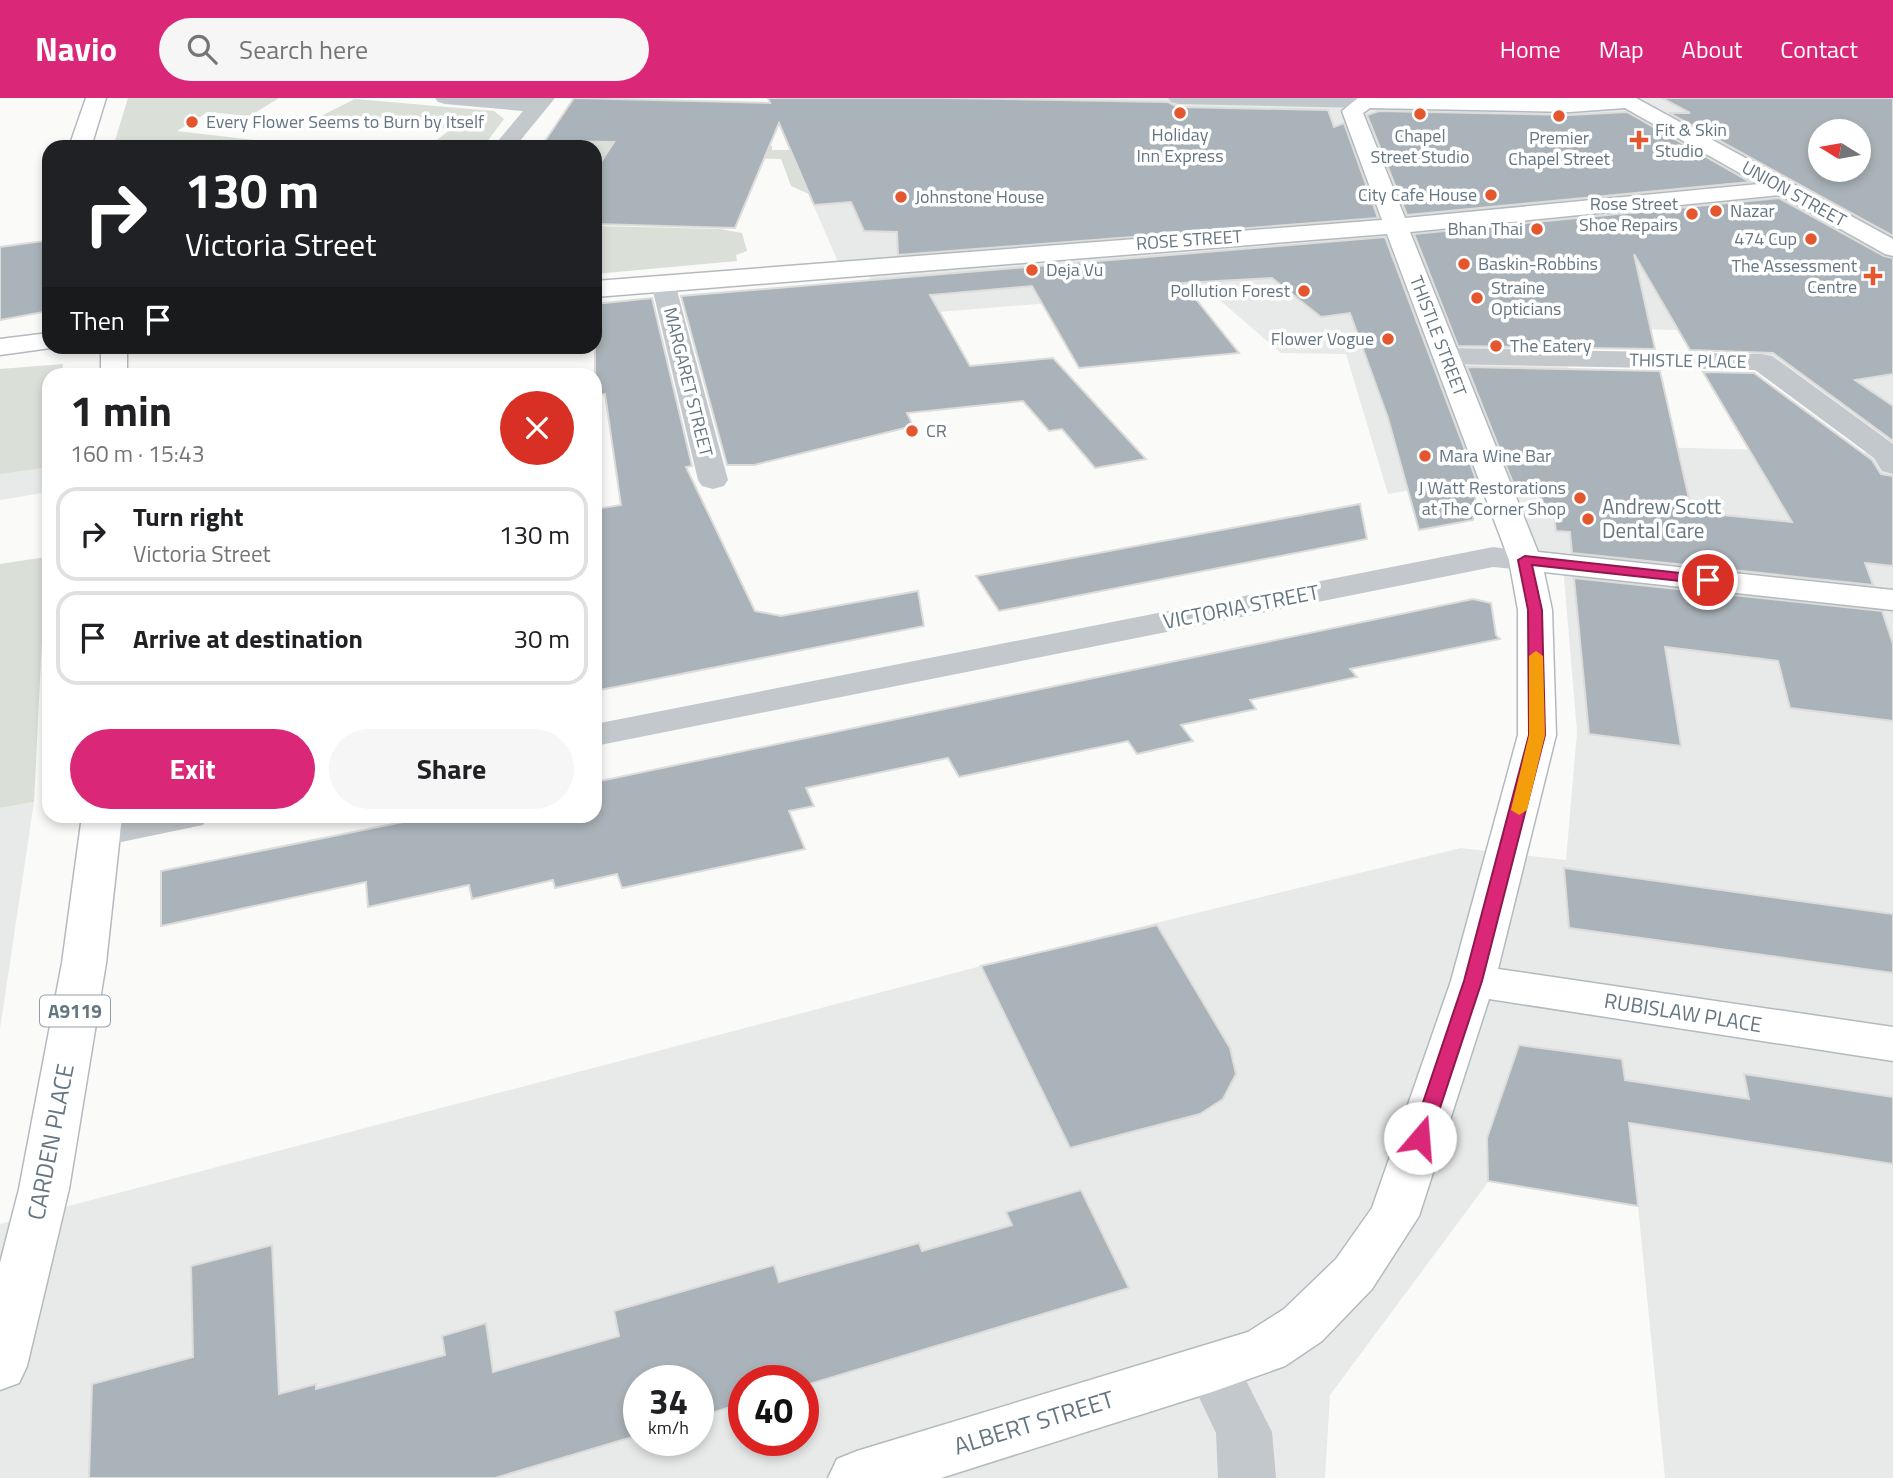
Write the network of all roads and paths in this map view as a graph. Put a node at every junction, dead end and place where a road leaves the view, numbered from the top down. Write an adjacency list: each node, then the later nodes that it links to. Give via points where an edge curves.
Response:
1 (96, 98): 7 (street)
2 (445, 98): 5 (street)
3 (1178, 98): 6 (street, via 1328,101)
4 (1625, 100): 6 (street, via 1581,106); 9 (street, UNION STREET)
5 (541, 102): 8 (street)
6 (1359, 107): 10 (street, THISTLE STREET)
7 (82, 140)
8 (511, 140)
9 (1784, 188): 10 (street, ROSE STREET); 11 (street, UNION STREET)
10 (1396, 226): 12 (street, ROSE STREET); 16 (street, THISTLE STREET)
11 (1893, 249)
12 (663, 283): 13 (street, ROSE STREET); 18 (street, MARGARET STREET)
13 (602, 288)
14 (42, 342): 15 (street)
15 (0, 346)
16 (1446, 356): 17 (street, THISTLE PLACE, via 1762,362 1886,453); 19 (street, THISTLE STREET)
17 (1893, 465)
18 (713, 480)
19 (1525, 560): 20 (street, VICTORIA STREET); 21 (street, VICTORIA STREET, via 1493,557); 23 (street, THISTLE STREET, via 1535,610 1537,735)
20 (1893, 600)
21 (602, 734)
22 (102, 824): 25 (street, CARDEN PLACE / A9119, via 84,963 44,1189)
23 (1473, 981): 24 (street, RUBISLAW PLACE); 26 (street, ALBERT STREET, via 1394,1216 1354,1274 1303,1325 1266,1349)
24 (1893, 1044)
25 (0, 1366)
26 (1212, 1368): 27 (street, ALBERT STREET); 28 (street, via 1244,1432)
27 (857, 1478)
28 (1247, 1478)

